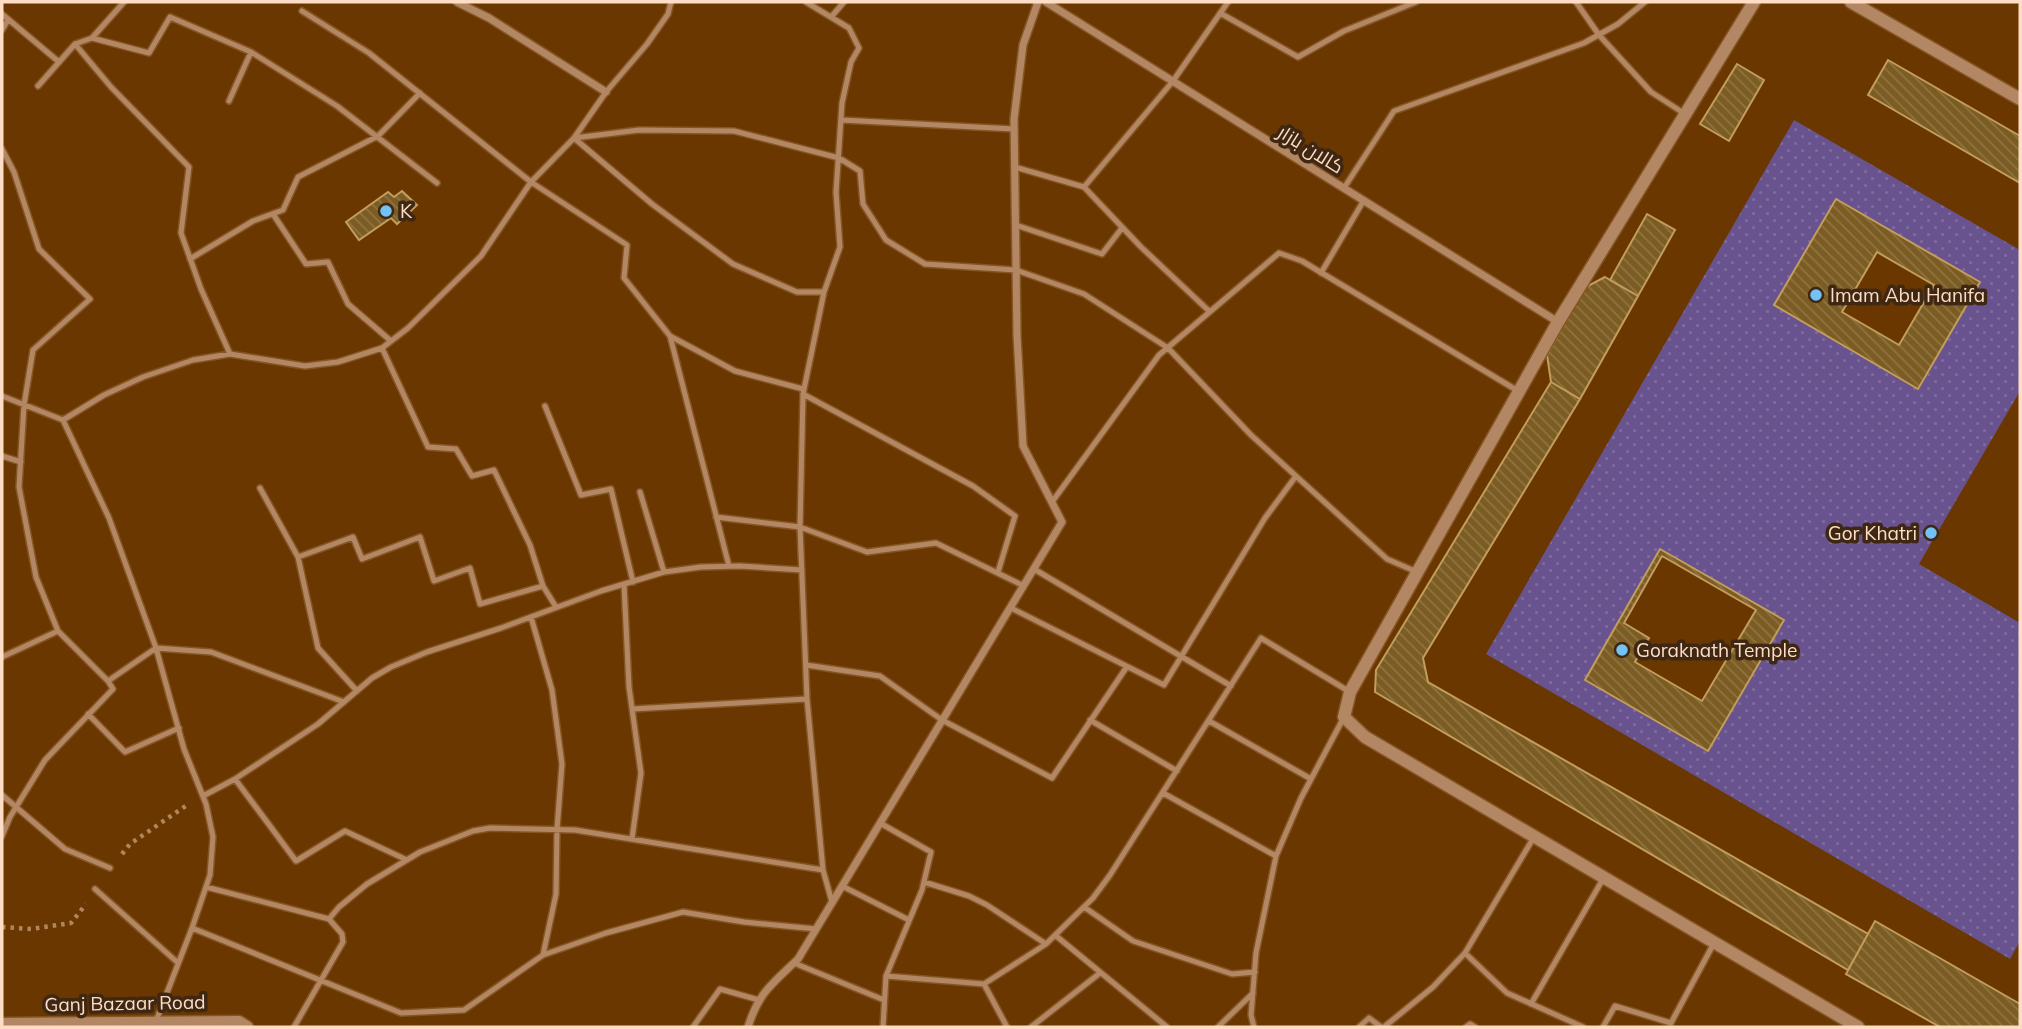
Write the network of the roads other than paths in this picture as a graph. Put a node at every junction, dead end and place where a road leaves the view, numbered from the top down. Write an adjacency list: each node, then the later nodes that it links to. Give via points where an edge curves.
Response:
1 (124, 2): 21 (lane)
2 (457, 2): 27 (street)
3 (671, 2): 27 (lane, via 647,44)
4 (806, 2): 17 (lane)
5 (844, 2): 17 (lane)
6 (1038, 2): 33 (street, via 1023,46)
7 (1046, 2): 25 (street, کالان بازار)
8 (1228, 2): 15 (lane)
9 (1416, 2): 15 (lane, via 1298,57)
10 (1576, 2): 20 (lane)
11 (1645, 2): 20 (lane)
12 (1754, 2): 31 (street)
13 (1850, 2): 29 (street)
14 (302, 11): 28 (lane, via 369,53)
15 (1220, 13): 25 (lane)
16 (2, 14): 18 (lane)
17 (832, 16): 32 (lane, via 849,28 859,48 851,62)
18 (8, 20): 19 (lane); 24 (lane)
19 (2, 30)
20 (1599, 35): 31 (lane, via 1651,92); 42 (lane, via 1394,111)
21 (92, 38): 22 (lane); 23 (lane, via 149,53 170,17)
22 (75, 44): 24 (lane); 47 (lane, via 189,167 181,233)
23 (251, 52): 30 (lane); 34 (lane)
24 (59, 62): 26 (lane)
25 (1173, 81): 41 (lane); 42 (street, کالان بازار)
26 (38, 86)
27 (606, 92): 35 (lane)
28 (420, 93): 34 (lane); 39 (lane)
29 (2020, 99)
30 (229, 101)
31 (1685, 114): 52 (street)
32 (841, 120): 33 (lane); 37 (lane)
33 (1014, 129): 38 (street)
34 (378, 136): 40 (lane); 44 (lane, via 298,177 283,210)
35 (574, 138): 37 (lane, via 639,130 734,131); 39 (lane); 50 (lane, via 733,264 797,292)
36 (2, 149): 61 (lane, via 39,249 90,299 33,350)
37 (839, 158): 48 (lane, via 860,172 863,204 886,240 925,264); 50 (lane, via 840,247)
38 (1015, 167): 41 (lane); 45 (street)
39 (531, 182): 53 (lane, via 627,246 624,278); 54 (lane, via 481,257)
40 (437, 183)
41 (1084, 187): 46 (lane)
42 (1344, 188): 43 (street, کالان بازار)
43 (1364, 200): 49 (lane); 52 (street, کالان بازار)
44 (272, 214): 47 (lane); 54 (lane, via 306,264 328,262 348,304)
45 (1016, 225): 46 (lane, via 1102,254); 48 (street)
46 (1122, 228): 51 (lane)
47 (190, 259): 57 (lane)
48 (1016, 270): 56 (lane, via 1084,294); 69 (street, via 1023,446)
49 (1321, 273): 51 (lane, via 1279,253); 59 (lane)
50 (824, 292): 58 (lane)
51 (1209, 311): 56 (lane)
52 (1558, 322): 59 (street)
53 (670, 336): 58 (lane, via 735,371); 70 (lane)
54 (391, 341): 55 (lane)
55 (382, 348): 57 (lane, via 338,362 305,366); 81 (lane, via 428,447 456,449 472,476 494,470 530,545)
56 (1168, 348): 66 (lane); 69 (lane)
57 (230, 354): 63 (lane, via 193,360 143,377)
58 (803, 391): 71 (lane); 77 (lane, via 973,486 1015,516)
59 (1519, 391): 78 (street)
60 (2, 396): 61 (lane)
61 (24, 405): 63 (lane); 65 (lane)
62 (545, 405): 79 (lane, via 582,495 611,489)
63 (63, 420): 87 (lane, via 109,518)
64 (2, 456): 65 (lane)
65 (20, 462): 86 (lane, via 19,487 36,577)
66 (1296, 476): 78 (lane, via 1387,559); 89 (lane, via 1265,518)
67 (260, 488): 72 (lane)
68 (640, 492): 76 (lane)
69 (1052, 502): 74 (street, via 1062,522)
70 (716, 517): 71 (lane); 73 (lane)
71 (800, 527): 75 (lane); 77 (lane, via 867,552 936,543)
72 (298, 557): 81 (lane, via 353,537 362,559 420,537 434,582 470,568 480,604); 94 (lane, via 318,649)
73 (729, 566): 75 (lane); 76 (lane)
74 (1034, 569): 82 (street); 89 (lane)
75 (802, 570): 90 (lane)
76 (664, 572): 79 (lane)
77 (998, 572): 82 (lane)
78 (1417, 572): 95 (street)
79 (632, 582): 80 (lane)
80 (624, 584): 83 (lane); 98 (lane)
81 (543, 586): 83 (lane)
82 (1024, 586): 84 (street)
83 (556, 607): 85 (lane)
84 (1011, 608): 91 (lane); 101 (street)
85 (531, 617): 94 (lane, via 391,667); 113 (lane, via 552,690 562,764)
86 (58, 631): 88 (lane); 92 (lane)
87 (156, 648): 92 (lane); 97 (lane, via 211,652); 104 (lane)
88 (2, 657)
89 (1182, 657): 91 (lane, via 1164,685); 93 (lane)
90 (806, 664): 96 (lane); 101 (lane, via 880,676)
91 (1126, 668): 102 (lane)
92 (108, 681): 99 (lane, via 113,689)
93 (1231, 686): 95 (lane, via 1261,638); 103 (lane)
94 (357, 691): 97 (lane)
95 (1350, 692): 100 (street)
96 (807, 699): 98 (lane); 120 (lane)
97 (344, 702): 106 (lane)
98 (632, 709): 116 (lane, via 642,773)
99 (88, 714): 104 (lane, via 125,752); 111 (lane, via 45,760)
100 (1344, 717): 107 (lane); 115 (street, via 1364,737)
101 (942, 720): 102 (lane, via 1052,778); 112 (street)
102 (1090, 720): 105 (lane)
103 (1209, 721): 105 (lane); 107 (lane)
104 (179, 729): 110 (lane)
105 (1177, 771): 108 (lane)
106 (235, 779): 110 (lane); 118 (lane, via 296,861 345,831)
107 (1311, 779): 117 (lane)
108 (1163, 793): 117 (lane); 127 (lane)
109 (2, 795): 111 (lane)
110 (203, 796): 124 (lane, via 213,837)
111 (15, 808): 114 (lane); 119 (lane, via 65,849)
112 (880, 823): 122 (lane, via 931,852); 123 (street)
113 (557, 829): 116 (lane); 118 (lane, via 473,831); 136 (lane, via 556,894)
114 (2, 836)
115 (1534, 836): 121 (street); 135 (lane)
116 (632, 839): 120 (lane)
117 (1276, 856): 139 (lane)
118 (407, 860): 128 (lane, via 367,884)
119 (110, 868)
120 (823, 870): 126 (lane)
121 (1603, 878): 133 (street); 147 (lane)
122 (924, 882): 129 (lane); 134 (lane, via 987,905)
123 (842, 886): 126 (street); 129 (lane)
124 (206, 887): 128 (lane); 130 (lane)
125 (95, 888): 137 (lane)
126 (832, 902): 131 (street)
127 (1084, 907): 132 (lane); 139 (lane, via 1133,941 1233,974)
128 (329, 919): 142 (lane, via 342,933 343,942)
129 (909, 920): 141 (lane)
130 (192, 928): 137 (lane); 142 (lane)
131 (816, 929): 136 (lane, via 683,912); 138 (street)
132 (1055, 935): 134 (lane); 140 (lane)
133 (1714, 943): 165 (lane, via 1671,1023 1615,1006); 166 (street)
134 (1046, 944): 143 (lane)
135 (1465, 953): 147 (lane, via 1507,993); 161 (lane)
136 (543, 955): 142 (lane, via 464,1010 401,1013)
137 (177, 962): 148 (lane)
138 (794, 963): 145 (street); 146 (lane)
139 (1255, 972): 144 (lane)
140 (1100, 973): 156 (lane); 157 (lane)
141 (886, 976): 143 (lane); 146 (lane)
142 (320, 982): 151 (lane)
143 (984, 984): 155 (lane)
144 (1253, 993): 158 (lane); 159 (lane)
145 (759, 1000): 152 (lane, via 720,989); 153 (street)
146 (884, 1000): 154 (lane)
147 (1531, 1004): 164 (lane)
148 (156, 1021): 149 (street, Ganj Bazaar Road); 150 (street, Ganj Bazaar Road, via 239,1022)
149 (2, 1024)
150 (247, 1027)
151 (294, 1027)
152 (694, 1027)
153 (748, 1027)
154 (883, 1027)
155 (1007, 1027)
156 (1031, 1027)
157 (1167, 1027)
158 (1218, 1027)
159 (1254, 1027)
160 (1359, 1027): 161 (lane, via 1369,1018)
161 (1382, 1027)
162 (1466, 1027): 163 (lane)
163 (1475, 1027)
164 (1583, 1027)
165 (1603, 1027)
166 (1858, 1027)

